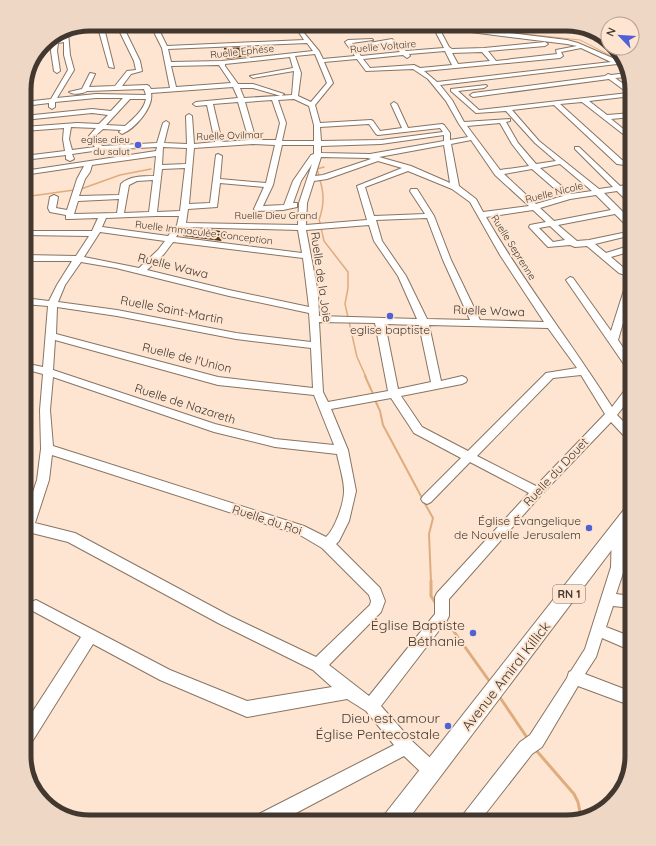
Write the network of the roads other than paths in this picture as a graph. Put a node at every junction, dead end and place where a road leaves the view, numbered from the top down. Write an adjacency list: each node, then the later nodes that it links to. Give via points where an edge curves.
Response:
1 (102, 31): 26 (street)
2 (122, 31): 42 (street, via 139,71 129,72)
3 (156, 31): 13 (street)
4 (302, 31): 9 (street)
5 (438, 31): 14 (street)
6 (471, 31): 10 (street)
7 (66, 36): 47 (street, via 71,70)
8 (271, 36): 9 (street)
9 (306, 37): 13 (street); 16 (street)
10 (568, 42): 12 (street); 15 (street, Ruelle Voltaire)
11 (55, 43): 31 (street)
12 (583, 47): 20 (street); 24 (street, via 558,50 560,56)
13 (165, 48): 25 (street)
14 (449, 50): 15 (street, Ruelle Voltaire); 17 (street, Ruelle Voltaire); 27 (street)
15 (484, 50): 24 (street)
16 (317, 52): 18 (street, Ruelle Ephése); 22 (street)
17 (405, 53): 19 (street, Ruelle Voltaire); 19 (street, via 392,41 348,42); 29 (street)
18 (292, 55): 23 (street, Ruelle Ephése); 28 (street)
19 (360, 57): 22 (street, Ruelle Voltaire); 29 (street, via 368,70)
20 (615, 58)
21 (616, 59): 39 (street)
22 (320, 62): 63 (street, via 330,84)
23 (222, 63): 25 (street, Ruelle Ephése, via 199,61); 41 (street)
24 (495, 63): 27 (street)
25 (168, 64): 46 (street)
26 (112, 67)
27 (456, 67): 29 (street)
28 (297, 69): 34 (street); 53 (street)
29 (417, 69): 39 (street)
30 (621, 69): 32 (street)
31 (57, 71)
32 (600, 72): 36 (street); 38 (street)
33 (92, 74): 44 (street)
34 (253, 76)
35 (623, 76): 36 (street)
36 (612, 78): 43 (street); 51 (street)
37 (148, 80): 48 (street)
38 (500, 83)
39 (435, 84): 74 (street, via 449,100)
40 (492, 84): 51 (street, via 453,90)
41 (235, 86): 46 (street); 53 (street, via 253,86); 56 (street, via 240,91)
42 (117, 88): 45 (street); 48 (street)
43 (625, 88)
44 (85, 89): 45 (street); 47 (street, via 84,92)
45 (98, 89): 50 (street)
46 (173, 90): 48 (street)
47 (58, 92): 57 (street)
48 (148, 92): 54 (street); 77 (street, via 148,104 124,130)
49 (625, 95): 55 (street)
50 (94, 96): 54 (street); 57 (street)
51 (460, 96): 64 (street, via 478,112)
52 (274, 97): 53 (street); 56 (street); 85 (street, via 283,123)
53 (295, 97): 63 (street)
54 (127, 98): 65 (street)
55 (583, 99): 59 (street); 69 (street)
56 (241, 100): 58 (street); 83 (street)
57 (52, 102): 60 (street); 66 (street)
58 (210, 103): 61 (street); 86 (street)
59 (555, 103): 64 (street); 100 (street, via 620,162)
60 (31, 104)
61 (196, 104)
62 (394, 104): 79 (street)
63 (312, 105): 75 (street, Ruelle de la Joie)
64 (508, 109): 71 (street)
65 (112, 113): 66 (street, via 92,111); 77 (street)
66 (51, 115): 70 (street)
67 (625, 115): 69 (street)
68 (189, 116): 89 (street)
69 (606, 116): 81 (street)
70 (31, 117)
71 (517, 119): 72 (street); 99 (street, via 538,142)
72 (502, 120): 74 (street); 105 (street, via 515,144)
73 (166, 123): 88 (street)
74 (462, 124): 82 (street)
75 (318, 125): 79 (street, via 371,122 378,133); 87 (street, Ruelle de la Joie)
76 (68, 126): 77 (street); 78 (street); 92 (street)
77 (99, 127): 90 (street, via 92,136)
78 (31, 129)
79 (406, 130): 80 (street, via 442,126)
80 (447, 133): 84 (street); 87 (street, Ruelle Ovilmar, via 381,142)
81 (625, 133)
82 (473, 138): 84 (street); 108 (street)
83 (253, 142): 85 (street, Ruelle Ovilmar); 86 (street, Ruelle Ovilmar)
84 (447, 142): 96 (street); 113 (street)
85 (279, 143): 87 (street, Ruelle Ovilmar); 112 (street)
86 (219, 144): 89 (street, Ruelle Ovilmar)
87 (319, 144): 94 (street, Ruelle de la Joie)
88 (160, 145): 89 (street, Ruelle Ovilmar); 90 (street, Ruelle Ovilmar); 93 (street)
89 (191, 146): 102 (street)
90 (100, 148): 92 (street, Ruelle Ovilmar)
91 (577, 148): 115 (street)
92 (68, 152): 97 (street, Ruelle Ovilmar); 103 (street)
93 (160, 154): 101 (street); 104 (street)
94 (318, 155): 96 (street, Ruelle Seprenne); 110 (street, Ruelle de la Joie); 124 (street, via 313,156 297,181)
95 (218, 156): 111 (street)
96 (369, 156): 98 (street, Ruelle Seprenne)
97 (31, 157)
98 (379, 159): 106 (street, Ruelle Seprenne); 110 (street)
99 (562, 162): 105 (street); 117 (street)
100 (625, 162)
101 (88, 165): 103 (street); 118 (street)
102 (189, 166): 104 (street); 126 (street)
103 (73, 167): 107 (street)
104 (159, 167): 109 (street)
105 (534, 167): 108 (street); 121 (street)
106 (408, 168): 113 (street, Ruelle Seprenne); 136 (street, via 361,186)
107 (31, 172)
108 (498, 173): 125 (street)
109 (158, 178): 120 (street, via 128,182 125,184); 129 (street)
110 (317, 178): 123 (street, Ruelle de la Joie)
111 (216, 181): 112 (street); 126 (street, via 214,205)
112 (269, 185): 124 (street, via 258,209)
113 (455, 187): 130 (street, Ruelle Seprenne, via 473,201)
114 (625, 187): 115 (street, Ruelle Nicole)
115 (618, 188): 117 (street, Ruelle Nicole); 119 (street)
116 (414, 191): 133 (street)
117 (597, 192): 121 (street, Ruelle Nicole); 127 (street)
118 (76, 193): 120 (street); 128 (street)
119 (625, 194)
120 (123, 197): 132 (street)
121 (569, 197): 125 (street, Ruelle Nicole)
122 (54, 198): 128 (street, via 53,210)
123 (303, 203): 124 (street); 139 (street, Ruelle de la Joie)
124 (288, 206)
125 (536, 207): 135 (street, Ruelle Nicole); 138 (street)
126 (185, 210): 129 (street); 137 (street)
127 (617, 211): 134 (street); 138 (street)
128 (69, 214): 131 (street, via 69,217)
129 (153, 215): 132 (street)
130 (481, 215): 135 (street, Ruelle Nicole); 161 (street, Ruelle Seprenne, via 504,255)
131 (103, 216): 132 (street); 140 (street)
132 (120, 216)
133 (430, 216): 136 (street, Ruelle Dieu Grand); 160 (street)
134 (625, 217)
135 (531, 218): 138 (street); 144 (street, via 533,227 551,245)
136 (372, 220): 139 (street, Ruelle Dieu Grand); 159 (street, via 378,241 402,276)
137 (180, 224): 139 (street, Ruelle Dieu Grand); 143 (street)
138 (555, 224): 144 (street)
139 (302, 228): 147 (street, Ruelle de la Joie)
140 (97, 231): 141 (street, Ruelle Immaculée-Conception); 143 (street, Ruelle Immaculée-Conception); 150 (street)
141 (31, 233)
142 (625, 235): 145 (street)
143 (169, 239): 147 (street, Ruelle Immaculée-Conception); 151 (street)
144 (572, 242): 145 (street)
145 (589, 243): 148 (street)
146 (625, 250): 148 (street)
147 (307, 256): 157 (street, Ruelle de la Joie)
148 (605, 256): 152 (street)
149 (31, 258): 150 (street, Ruelle Wawa)
150 (79, 259): 151 (street, Ruelle Wawa); 155 (street, via 61,285)
151 (141, 271): 157 (street, Ruelle Wawa)
152 (625, 272)
153 (570, 280): 163 (street)
154 (31, 301): 155 (street, Ruelle Saint-Martin)
155 (53, 303): 162 (street); 164 (street, Ruelle Saint-Martin)
156 (625, 303): 163 (street)
157 (314, 315): 158 (street, Ruelle Wawa, via 337,319); 164 (street, Ruelle de la Joie)
158 (379, 320): 159 (street, Ruelle Wawa); 172 (street)
159 (423, 321): 160 (street, Ruelle Wawa); 170 (street)
160 (477, 324): 161 (street, Ruelle Wawa)
161 (551, 325): 167 (street, Ruelle Seprenne)
162 (52, 336): 168 (street); 171 (street, Ruelle de l'Union, via 218,381)
163 (613, 340): 165 (street)
164 (316, 346): 171 (street, Ruelle de la Joie)
165 (625, 358)
166 (31, 368): 168 (street, Ruelle de Nazareth)
167 (584, 371): 175 (street, Ruelle Seprenne); 179 (street, via 550,375)
168 (48, 372): 177 (street); 178 (street, Ruelle de Nazareth, via 214,428 275,443)
169 (462, 380): 170 (street)
170 (437, 385): 172 (street)
171 (318, 392): 174 (street, Ruelle de la Joie)
172 (394, 394): 174 (street); 179 (street, via 418,430)
173 (625, 397): 175 (street, Ruelle du Douet)
174 (324, 407): 178 (street, Ruelle de la Joie)
175 (610, 415): 176 (street, Ruelle Seprenne); 180 (street, Ruelle du Douet)
176 (625, 431)
177 (47, 449): 182 (street, via 43,480); 186 (street, Ruelle du Roi, via 304,531)
178 (342, 450): 186 (street, Ruelle de la Joie, via 350,491 343,521 335,537)
179 (469, 456): 180 (street); 181 (street)
180 (537, 492): 197 (street, Ruelle du Douet, via 442,597 442,616)
181 (427, 499)
182 (31, 512)
183 (625, 522): 185 (main road, Avenue Amiral Killick / RN 1)
184 (31, 527): 193 (street, via 71,537 225,620)
185 (618, 530): 187 (street, via 618,567); 200 (main road, Avenue Amiral Killick / RN 1)
186 (327, 544): 193 (street, Ruelle du Roi, via 375,592 378,601 376,608)
187 (608, 599): 188 (street); 190 (street)
188 (625, 601)
189 (36, 606): 191 (street)
190 (598, 630): 192 (street); 194 (street, via 591,652)
191 (90, 636): 195 (street, via 165,675 247,709); 198 (street)
192 (625, 641)
193 (318, 665): 195 (street)
194 (574, 677): 196 (street); 203 (street, via 531,745)
195 (349, 691): 197 (street)
196 (625, 696)
197 (371, 706): 199 (street)
198 (31, 728)
199 (406, 747): 200 (street); 201 (street)
200 (432, 771): 202 (main road, Avenue Amiral Killick / RN 1)
201 (275, 815)
202 (398, 815)
203 (474, 815)

